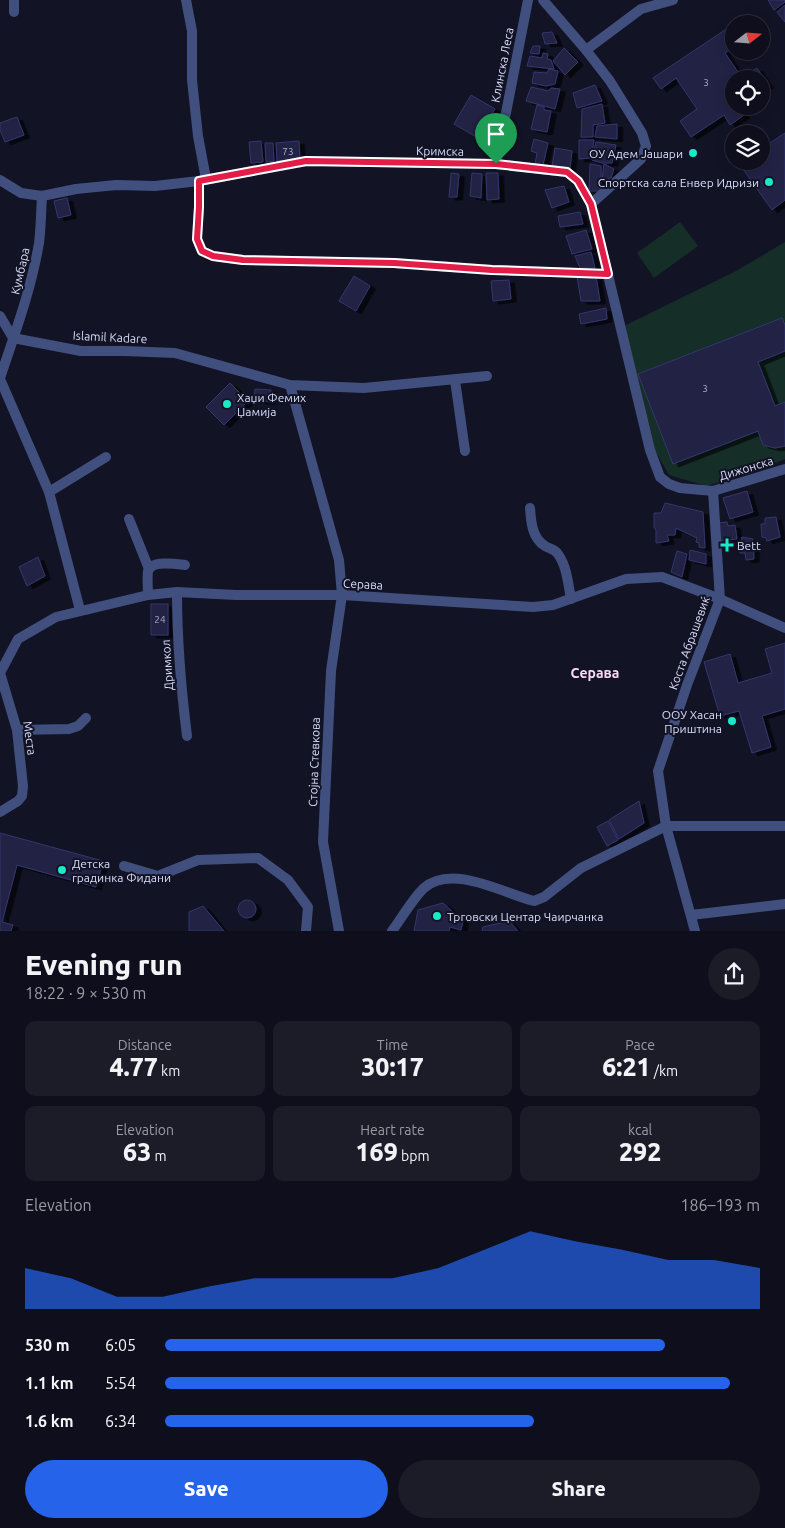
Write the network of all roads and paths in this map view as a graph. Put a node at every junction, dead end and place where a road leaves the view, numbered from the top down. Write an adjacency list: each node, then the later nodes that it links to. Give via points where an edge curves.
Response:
1 (14, 0): 6 (street)
2 (186, 0): 10 (street, via 192,31 192,80)
3 (528, 0): 8 (street, Клинска Леса)
4 (543, 0): 7 (street)
5 (673, 0): 7 (street, via 641,9)
6 (14, 12)
7 (586, 50): 12 (street, via 610,80 642,133 646,146 641,158)
8 (496, 164): 10 (street, Кримска, via 306,161); 12 (street, Кримска, via 567,172 578,181)
9 (0, 180): 11 (street, Кримска, via 20,192)
10 (202, 180): 11 (street, Кримска, via 155,186 116,185); 13 (street, via 197,239 202,251 213,256 243,260 394,263)
11 (42, 196): 15 (street, Кумбара, via 38,250 30,288)
12 (591, 204): 13 (street, Кримска)
13 (608, 274): 23 (street, Кримска, via 650,450 660,477 680,488)
14 (0, 316): 15 (street)
15 (13, 338): 17 (street, Кумбара); 19 (street, Islamil Kadare, via 81,350 176,354)
16 (487, 376): 18 (street, Islamil Kadare)
17 (0, 378): 24 (street)
18 (455, 380): 19 (street, Islamil Kadare, via 364,388); 20 (street)
19 (290, 385): 31 (street, Стојна Стевкова, via 339,560)
20 (465, 451)
21 (106, 457): 24 (street)
22 (785, 469): 23 (street, Дижонска)
23 (713, 491): 33 (street, Коста Абрашевиќ)
24 (49, 492): 34 (street)
25 (530, 508): 32 (street, via 535,535 543,545 557,551 564,564)
26 (130, 519): 28 (street)
27 (185, 565): 28 (street, via 157,564)
28 (148, 569): 30 (street)
29 (178, 592): 30 (street, Серава); 31 (street, Серава); 39 (street, Дримкол, via 177,621)
30 (148, 595): 34 (street, Серава)
31 (342, 595): 32 (street, Серава, via 533,607); 47 (street, Стојна Стевкова, via 331,671 323,842)
32 (571, 599): 33 (street, Серава, via 626,579 662,578)
33 (720, 599): 35 (street, Серава); 41 (street, Коста Абрашевиќ, via 658,771)
34 (80, 610): 36 (street, Серава, via 56,617 18,639 0,673)
35 (785, 628)
36 (14, 716): 38 (street, Места)
37 (86, 718): 38 (street, via 69,730)
38 (17, 730): 40 (street, Места, via 22,796)
39 (187, 736)
40 (0, 812)
41 (666, 826): 42 (street); 45 (street, Коста Абрашевиќ); 48 (street, via 581,868 544,898 534,901 462,879 438,879 424,888)
42 (785, 826)
43 (124, 866): 46 (street, via 158,876 198,860 258,858 288,880 308,907)
44 (785, 904): 45 (street)
45 (691, 915): 49 (street, Коста Абрашевиќ)
46 (306, 930)
47 (339, 930)
48 (392, 930)
49 (694, 930)

